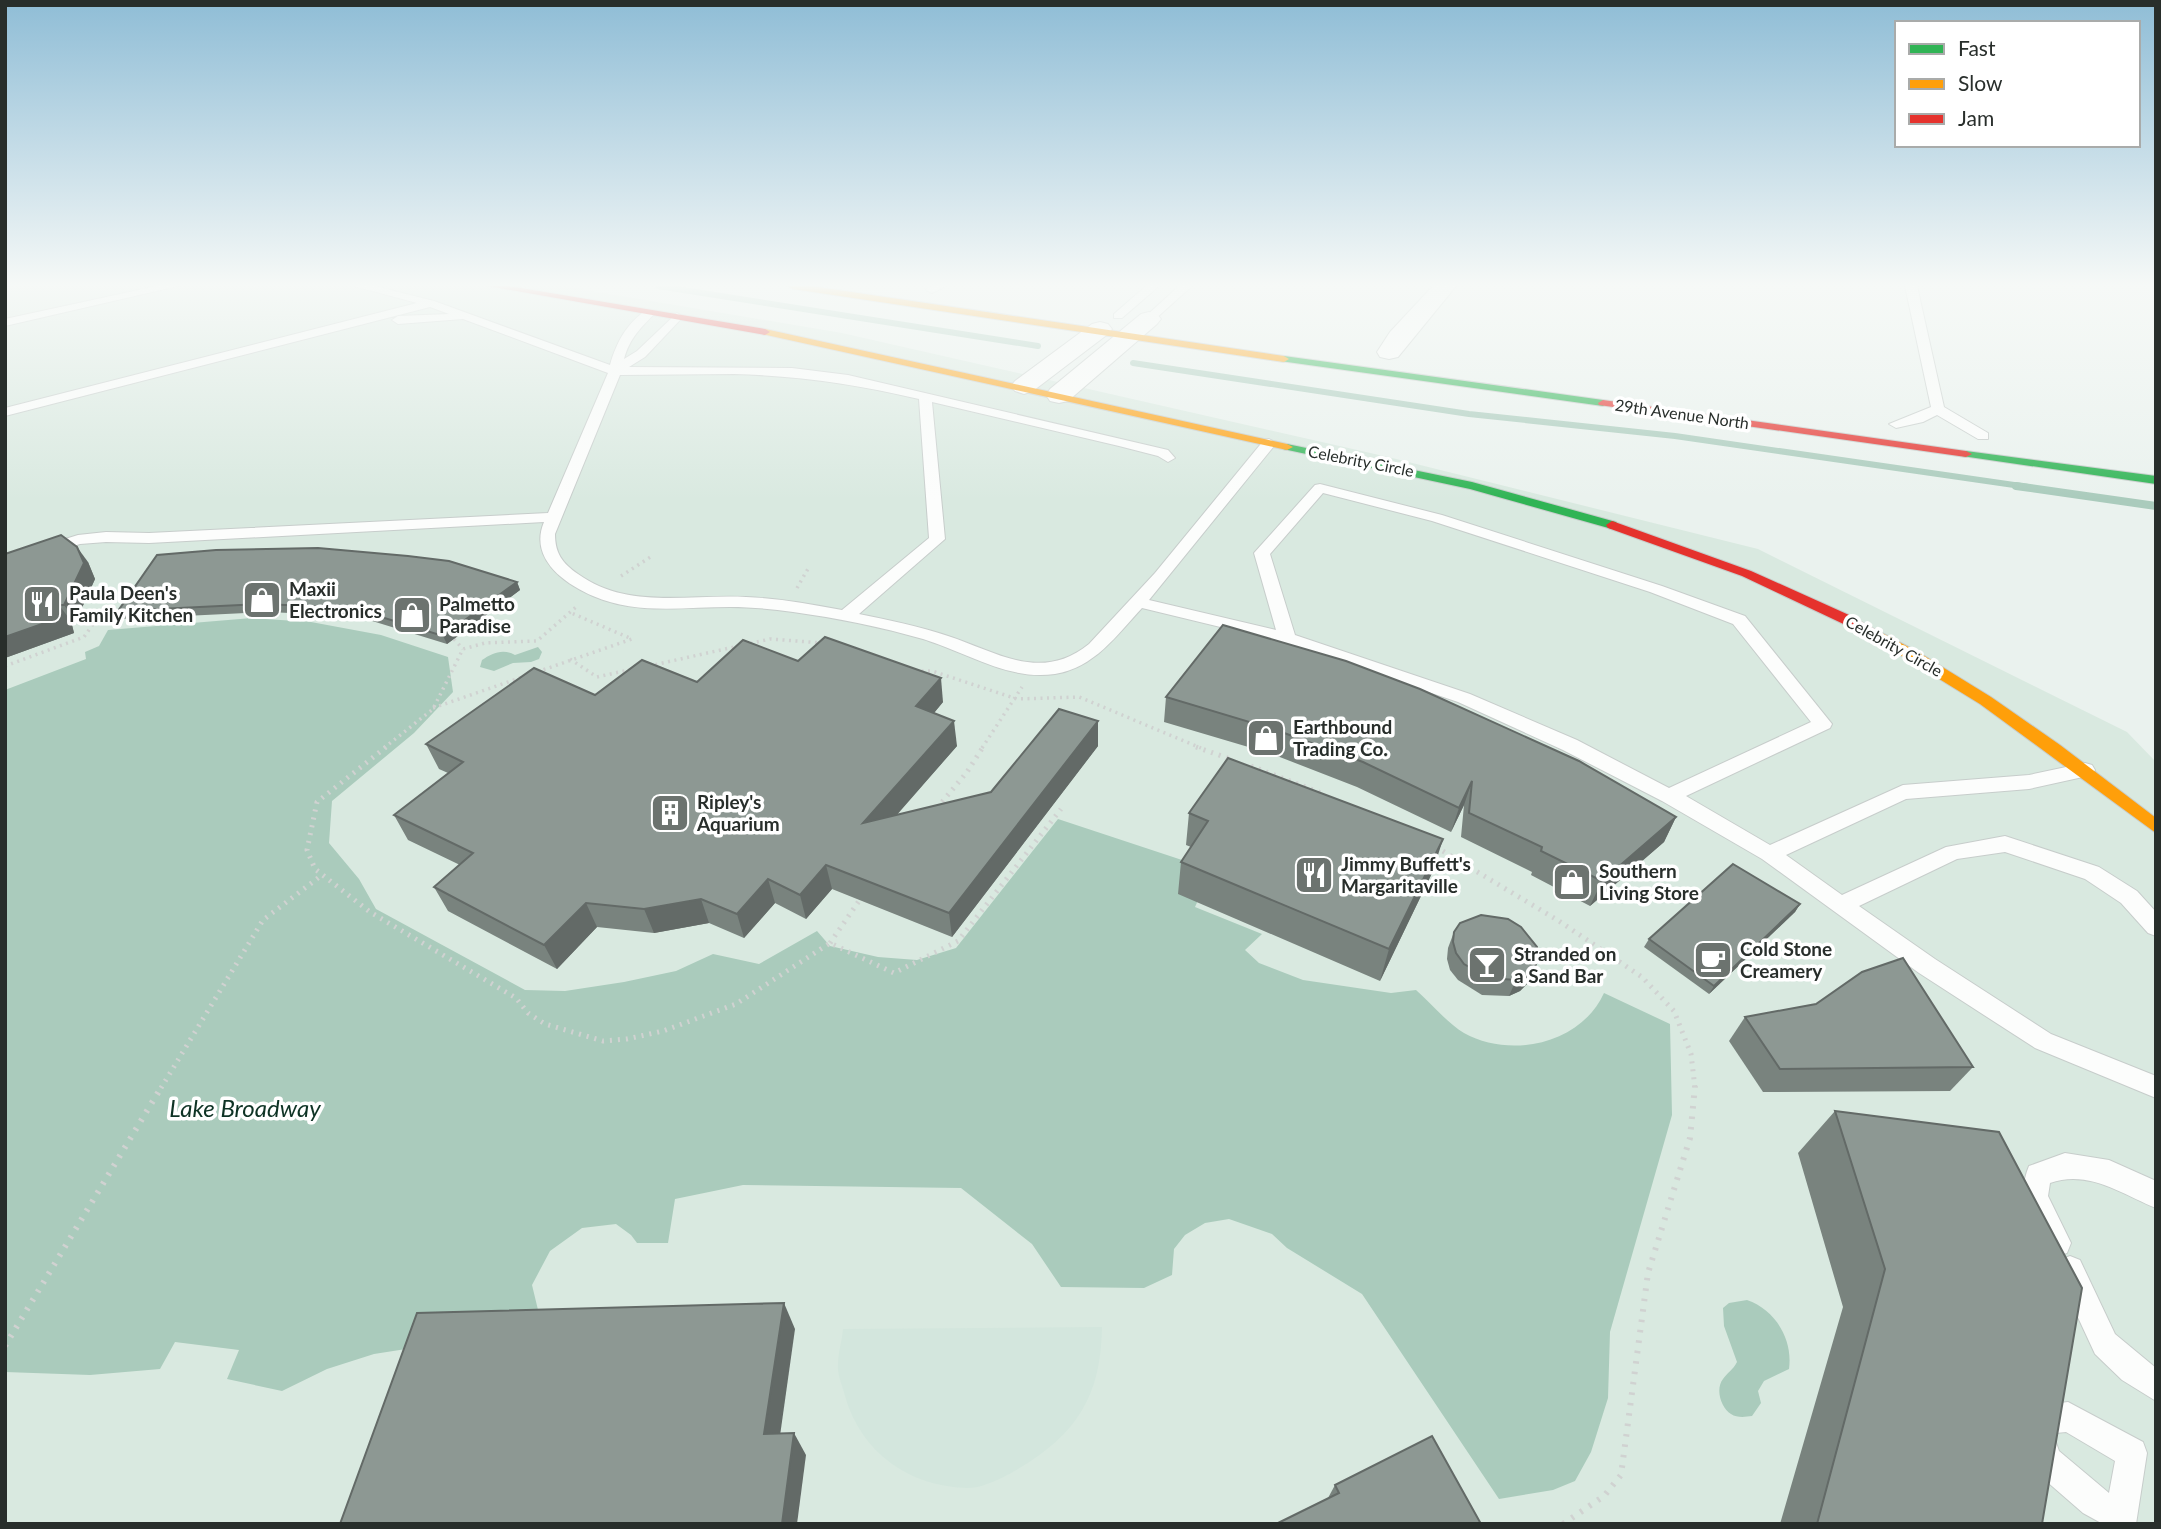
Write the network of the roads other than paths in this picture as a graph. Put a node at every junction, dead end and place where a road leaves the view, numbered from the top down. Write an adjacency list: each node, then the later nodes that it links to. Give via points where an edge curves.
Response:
1 (217, 357): 15 (lane)
2 (579, 357): 10 (lane)
3 (619, 357): 10 (lane)
4 (636, 357): 10 (lane)
5 (880, 357): 11 (street, Celebrity Circle)
6 (1055, 357): 11 (street)
7 (1094, 357): 13 (street)
8 (1328, 357): 20 (street, 29th Avenue North)
9 (1927, 357): 14 (lane)
10 (615, 371): 12 (lane, via 792,372); 21 (lane)
11 (1024, 386): 13 (street, Celebrity Circle)
12 (925, 395): 19 (lane, via 1163,453); 24 (lane, via 937,539)
13 (1059, 395): 18 (street, Celebrity Circle)
14 (1938, 410): 16 (lane, via 1918,419); 17 (lane)
15 (5, 412)
16 (1889, 423): 17 (street)
17 (1989, 437)
18 (1269, 443): 23 (lane); 26 (street, Celebrity Circle, via 1446,478 1611,524 1721,562 1920,658)
19 (1168, 458)
20 (2156, 480)
21 (552, 517): 22 (lane, via 106,537 78,540); 24 (lane, via 548,551 559,566 583,585 614,598 745,602)
22 (5, 563)
23 (1138, 602): 24 (lane, via 1077,661 1030,671 929,635); 25 (lane)
24 (846, 616)
25 (1287, 638): 27 (lane, via 1464,698); 27 (lane, via 1262,553 1320,488 1447,521 1739,620 1823,724)
26 (2085, 770): 28 (street, Celebrity Circle); 29 (lane, via 2029,782 1903,792)
27 (1669, 796): 29 (lane)
28 (2156, 827)
29 (1769, 854): 30 (lane)
30 (1843, 904): 31 (lane, via 1953,852 2005,844 2092,873 2129,897); 32 (lane, via 1927,966 2043,1041)
31 (2156, 927)
32 (2156, 1087)
33 (2156, 1195): 34 (lane, via 2109,1172 2065,1165 2038,1175 2035,1197 2105,1344)
34 (2156, 1386)
35 (2120, 1520): 35 (lane, via 2132,1453 2068,1417 2047,1419 2038,1436 2048,1462)

